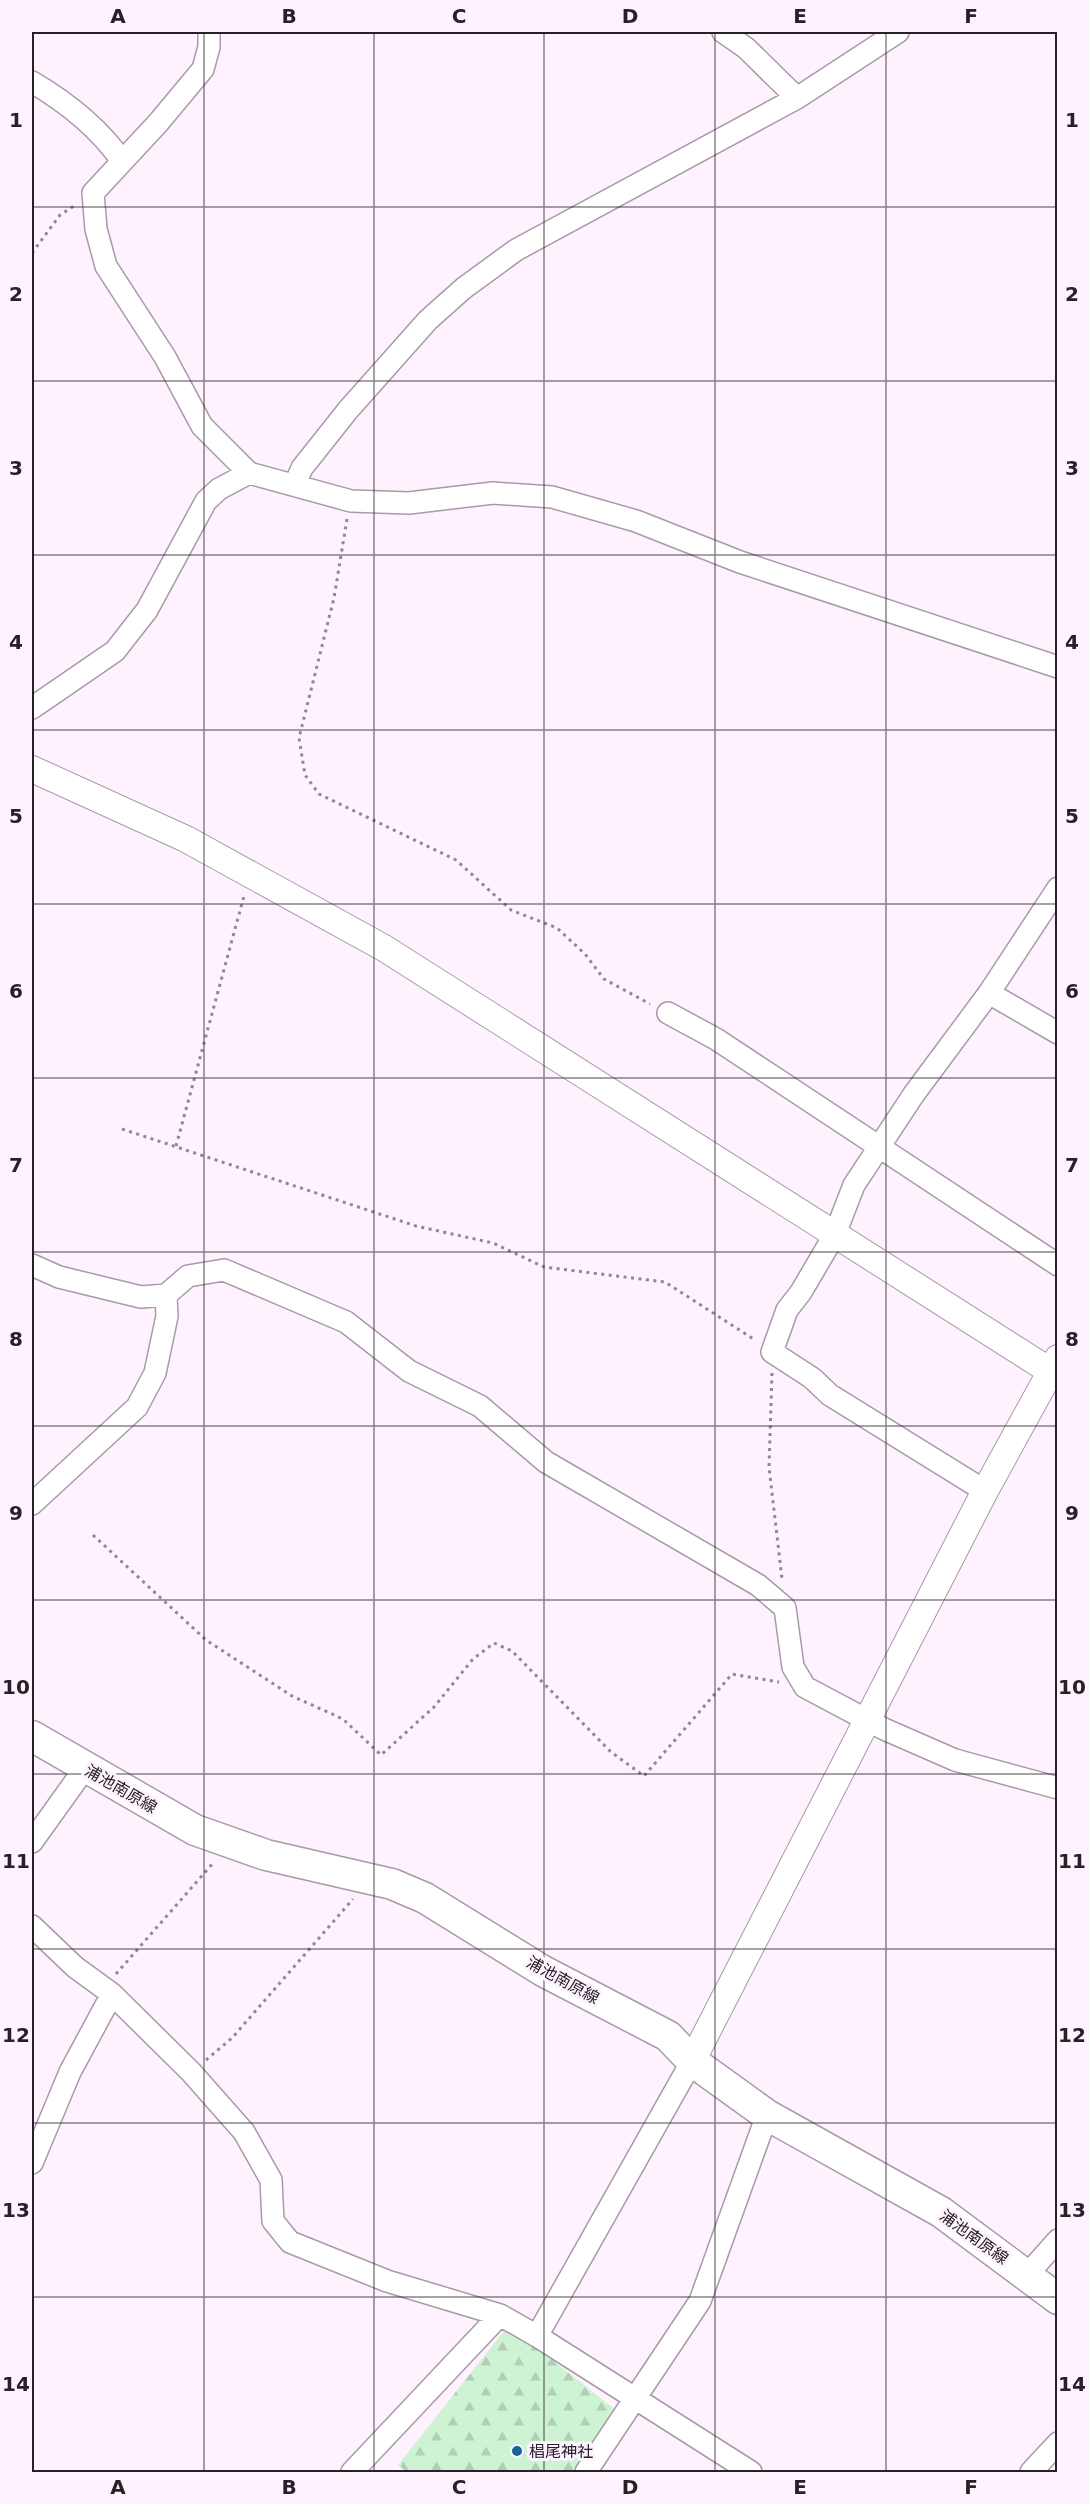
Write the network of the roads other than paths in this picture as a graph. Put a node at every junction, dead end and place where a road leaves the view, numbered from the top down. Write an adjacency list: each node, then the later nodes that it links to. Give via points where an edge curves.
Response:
1 (209, 32): 6 (street, via 203,69)
2 (723, 32): 5 (street, via 746,48)
3 (898, 32): 5 (street)
4 (32, 82): 6 (street, via 106,137)
5 (797, 98): 8 (street, via 516,250 464,288 428,320 348,410 302,468)
6 (122, 161): 7 (street, via 93,193 96,229 106,266 165,357 202,426)
7 (249, 473): 8 (street); 10 (street, via 206,501 147,610 115,651)
8 (295, 484): 9 (street, via 351,501 409,503 493,494 552,497 636,521 740,562)
9 (1058, 667)
10 (32, 708)
11 (32, 769): 17 (street, via 88,792 250,873 384,948)
12 (1058, 888): 13 (street)
13 (989, 993): 15 (street); 16 (street)
14 (668, 1013): 16 (street, via 716,1039)
15 (1058, 1033)
16 (877, 1148): 17 (street, via 854,1185); 19 (street)
17 (835, 1234): 21 (street); 22 (street, via 787,1310 772,1352 830,1395)
18 (32, 1265): 20 (street, via 141,1297)
19 (1058, 1265)
20 (166, 1295): 23 (street, via 167,1316 155,1373 137,1407); 24 (street, via 188,1276 224,1270 346,1322 409,1371 480,1406 546,1462 758,1585 785,1608 793,1666 805,1687)
21 (1055, 1368): 22 (street)
22 (985, 1491): 24 (street)
23 (32, 1504)
24 (868, 1720): 27 (street, via 955,1760); 31 (street, via 781,1882)
25 (32, 1736): 26 (main road, 浦池南原線)
26 (85, 1768): 28 (street); 31 (main road, 浦池南原線, via 195,1830 266,1855 392,1884 425,1898 543,1971 668,2036)
27 (1058, 1788)
28 (32, 1842)
29 (32, 1926): 30 (street, via 75,1967)
30 (112, 1994): 33 (street, via 70,2072); 37 (street, via 191,2072 244,2132 271,2180 273,2221 290,2242 387,2281)
31 (692, 2061): 32 (main road, 浦池南原線); 38 (street)
32 (767, 2115): 35 (main road, 浦池南原線, via 941,2212); 39 (street, via 700,2301)
33 (32, 2163)
34 (1058, 2240): 35 (street)
35 (1026, 2276): 36 (main road, 浦池南原線)
36 (1058, 2299)
37 (500, 2315): 38 (street); 41 (street)
38 (537, 2336): 39 (street)
39 (633, 2399): 42 (street); 43 (street)
40 (1058, 2443): 44 (street)
41 (352, 2472)
42 (586, 2472)
43 (751, 2472)
44 (1031, 2472)

